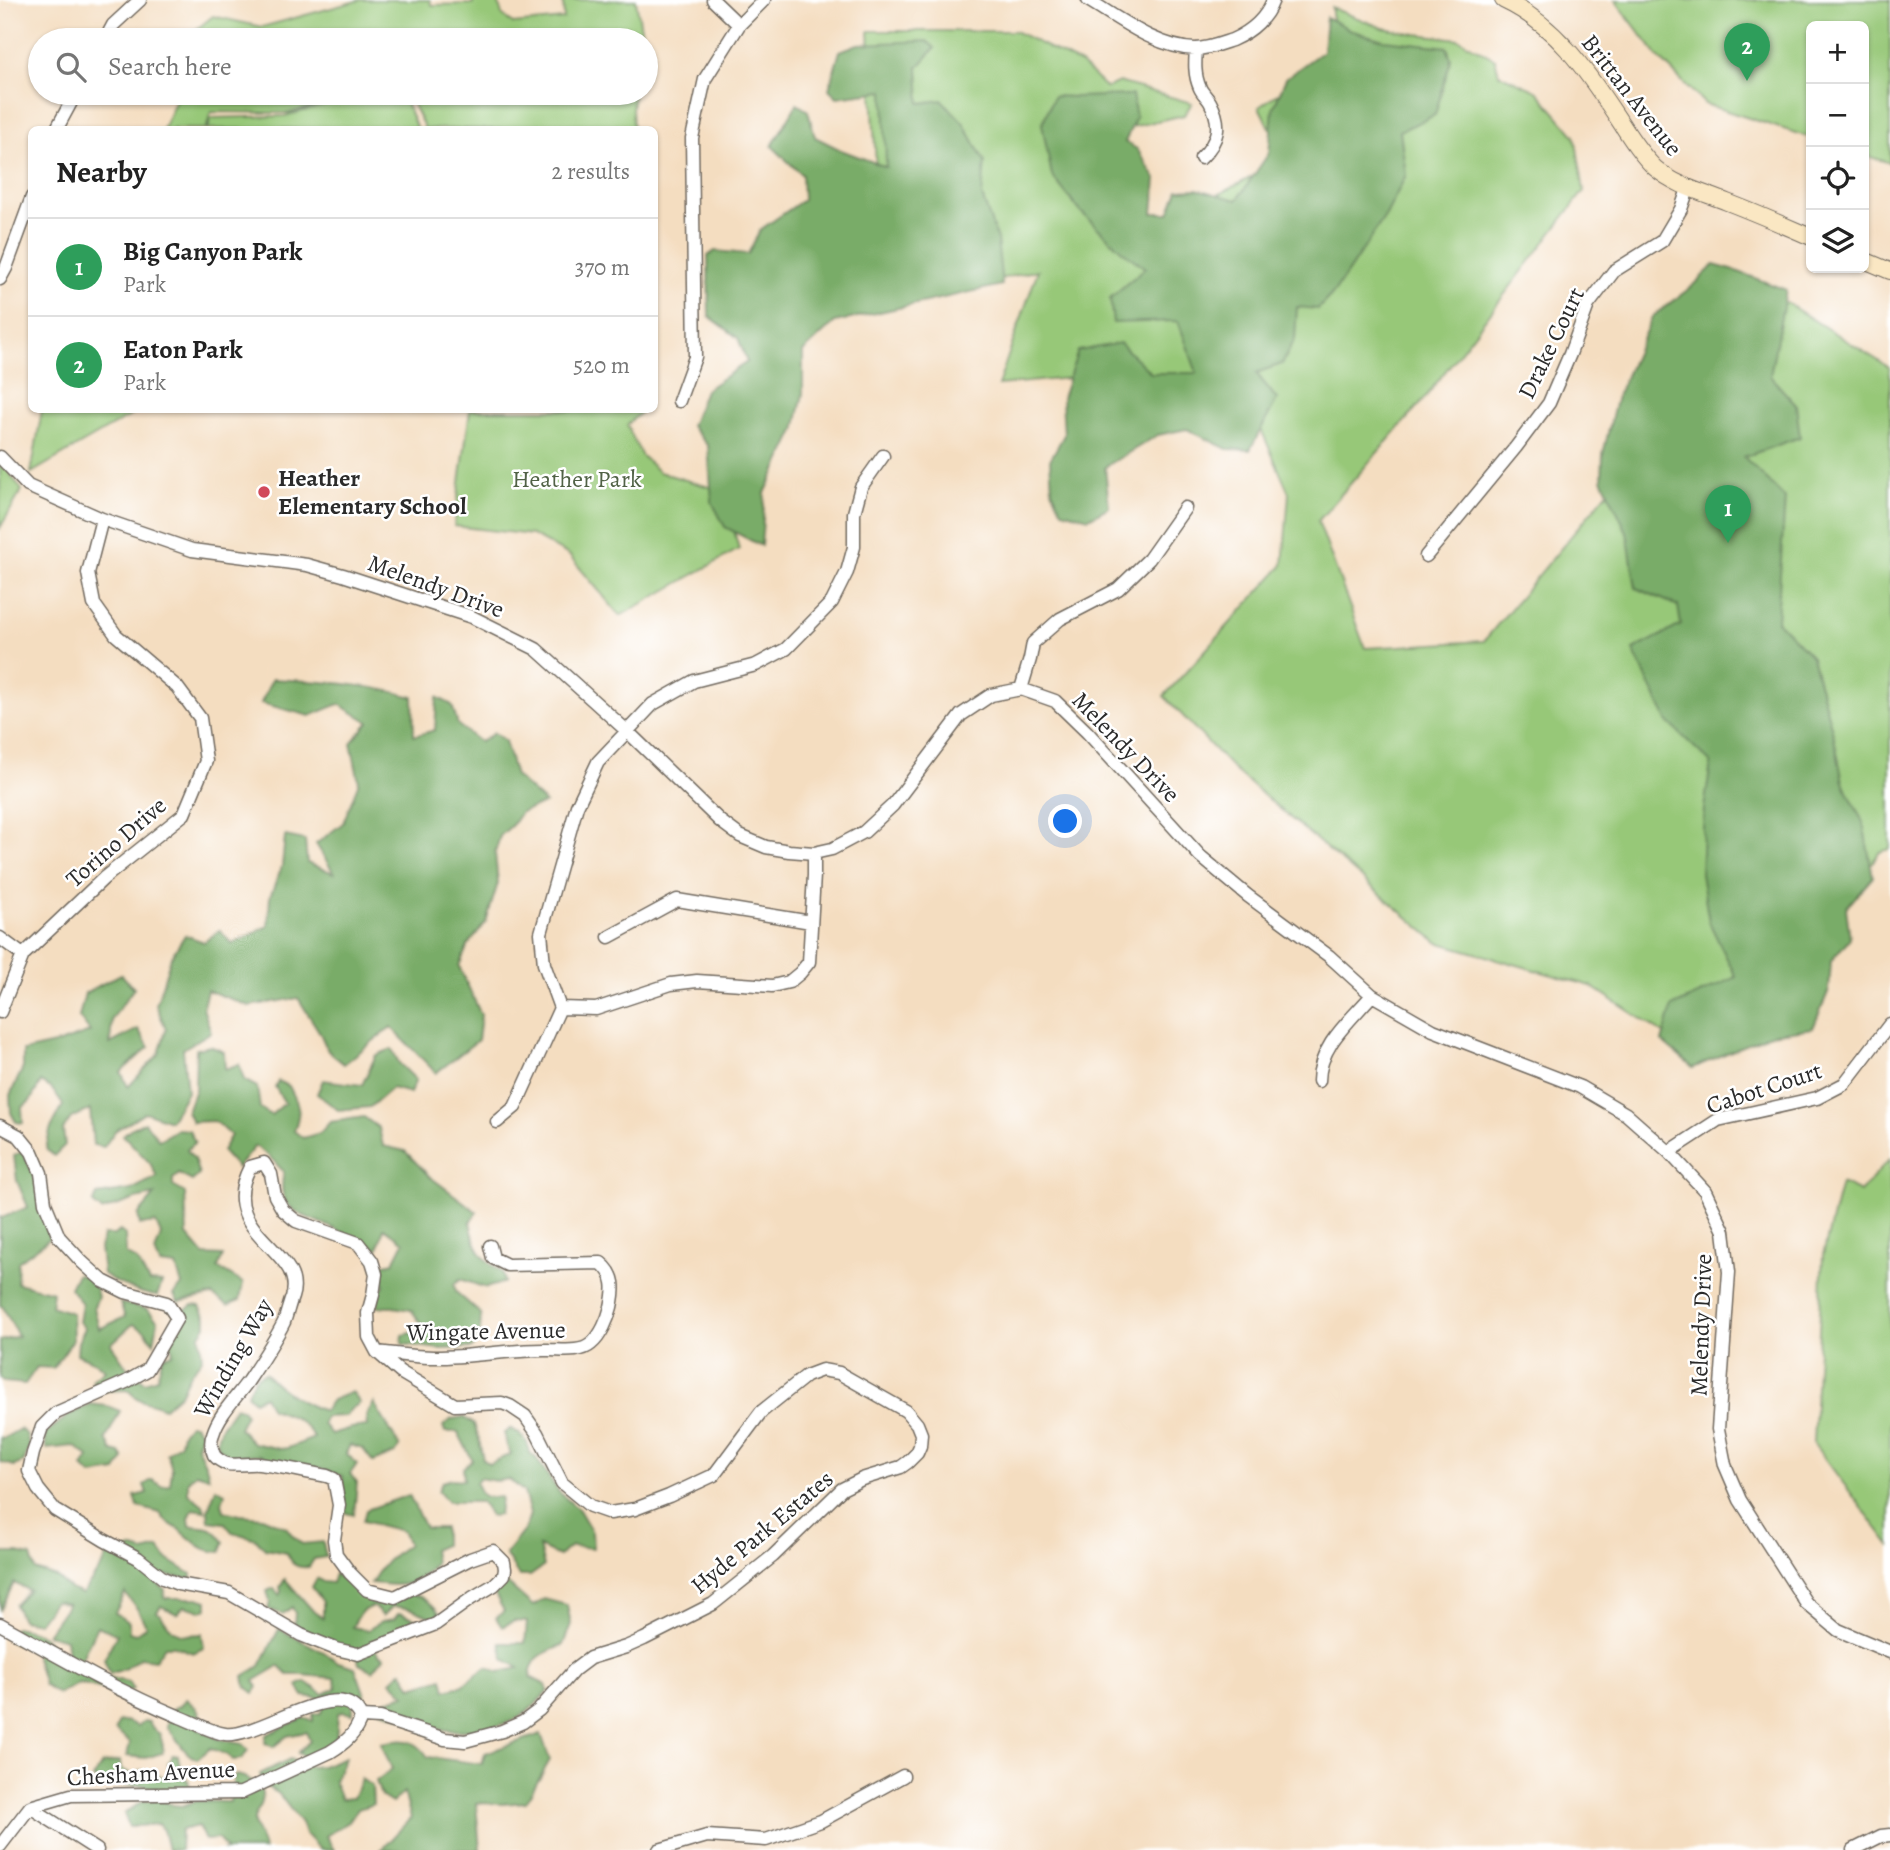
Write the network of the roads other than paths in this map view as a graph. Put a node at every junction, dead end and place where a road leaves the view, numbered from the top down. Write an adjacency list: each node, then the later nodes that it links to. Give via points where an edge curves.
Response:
1 (139, 0): 8 (street)
2 (713, 0): 7 (street)
3 (764, 0): 7 (street)
4 (1088, 0): 9 (street, via 1145,34)
5 (1273, 0): 9 (street, via 1247,33)
6 (1503, 0): 13 (main road, Brittan Avenue, via 1532,17 1565,46 1649,161)
7 (739, 25): 19 (street, via 705,79 692,138 695,357)
8 (111, 28)
9 (1196, 49): 12 (street, via 1194,70 1218,127 1213,147)
10 (70, 105): 11 (street)
11 (58, 126)
12 (1201, 158)
13 (1688, 188): 15 (main road, Brittan Avenue); 24 (street, Drake Court, via 1662,241 1614,271 1588,305 1549,402)
14 (28, 209): 18 (street)
15 (1806, 235)
16 (1869, 262): 17 (main road)
17 (1890, 271)
18 (0, 279)
19 (679, 401)
20 (883, 456): 26 (street, via 861,487 853,513 854,547 832,602 786,649 756,666 694,681 653,704)
21 (0, 457): 23 (street, Melendy Drive, via 28,486)
22 (1185, 508): 25 (street, via 1149,559 1118,589 1060,619 1033,643)
23 (102, 519): 26 (street, Melendy Drive, via 192,550 322,569 472,618 536,649); 31 (street, Torino Drive, via 88,573 94,604 116,635 177,687 200,718 206,761 184,814 104,878)
24 (1426, 556)
25 (1021, 688): 27 (street, Melendy Drive, via 991,695 961,715 893,805 874,823 832,849); 32 (street, Melendy Drive, via 1055,701 1200,856)
26 (627, 731): 27 (street, Melendy Drive, via 740,836 766,847); 33 (street, via 598,762 577,806 541,933 544,964)
27 (814, 853): 28 (street)
28 (811, 922): 29 (street, via 677,900); 33 (street, via 809,962 789,982 772,986 697,981 671,984 596,1009)
29 (609, 937)
30 (0, 938): 31 (street)
31 (23, 955): 34 (street, Torino Drive)
32 (1372, 995): 36 (street, via 1330,1044 1319,1068); 39 (street, Melendy Drive, via 1433,1030 1580,1087 1626,1114)
33 (560, 1008): 37 (street, via 515,1107)
34 (0, 1012)
35 (1890, 1024): 39 (street, Cabot Court, via 1844,1084 1817,1098 1718,1120)
36 (1320, 1081)
37 (497, 1122)
38 (0, 1126): 41 (street, Winding Way, via 19,1136 32,1152 41,1173 45,1203 60,1237 103,1281 167,1303 177,1318 147,1370 56,1413 43,1427 29,1471 55,1510 163,1577 229,1593 301,1635 358,1654 436,1624 504,1576 504,1562 493,1551 395,1597 367,1590 336,1554 339,1505 334,1479 258,1464 229,1464 215,1456 211,1444 218,1421 284,1321 295,1288 292,1273 243,1210 242,1190 250,1167 264,1163 275,1196 296,1221 358,1243 372,1261 376,1274 368,1312 369,1337)
39 (1669, 1152): 43 (street, Melendy Drive, via 1705,1191 1724,1230 1729,1272 1718,1429 1725,1465 1740,1500 1806,1603 1838,1630)
40 (490, 1246): 41 (street, Wingate Avenue, via 493,1258 507,1265 601,1263 609,1270 613,1277 611,1305 591,1344 573,1350 437,1357)
41 (377, 1352): 44 (street, Hyde Park Estates, via 400,1372 455,1405 502,1403 525,1416 562,1483 590,1506 610,1513 635,1509 714,1475 761,1412 806,1376 822,1370 839,1373 906,1410 918,1424 922,1441 917,1453 901,1467 842,1489 773,1556 713,1604 644,1639 590,1658 523,1722 465,1741)
42 (0, 1624): 44 (street, Chesham Avenue, via 137,1699 225,1734 248,1732 331,1700 353,1704)
43 (1890, 1652)
44 (360, 1717): 46 (street, Chesham Avenue, via 343,1744 241,1793 71,1795)
45 (903, 1776): 50 (street, via 821,1821 766,1840 707,1836)
46 (30, 1807): 48 (street); 49 (street)
47 (1890, 1835): 51 (street)
48 (0, 1846)
49 (97, 1850)
50 (659, 1850)
51 (1853, 1850)

